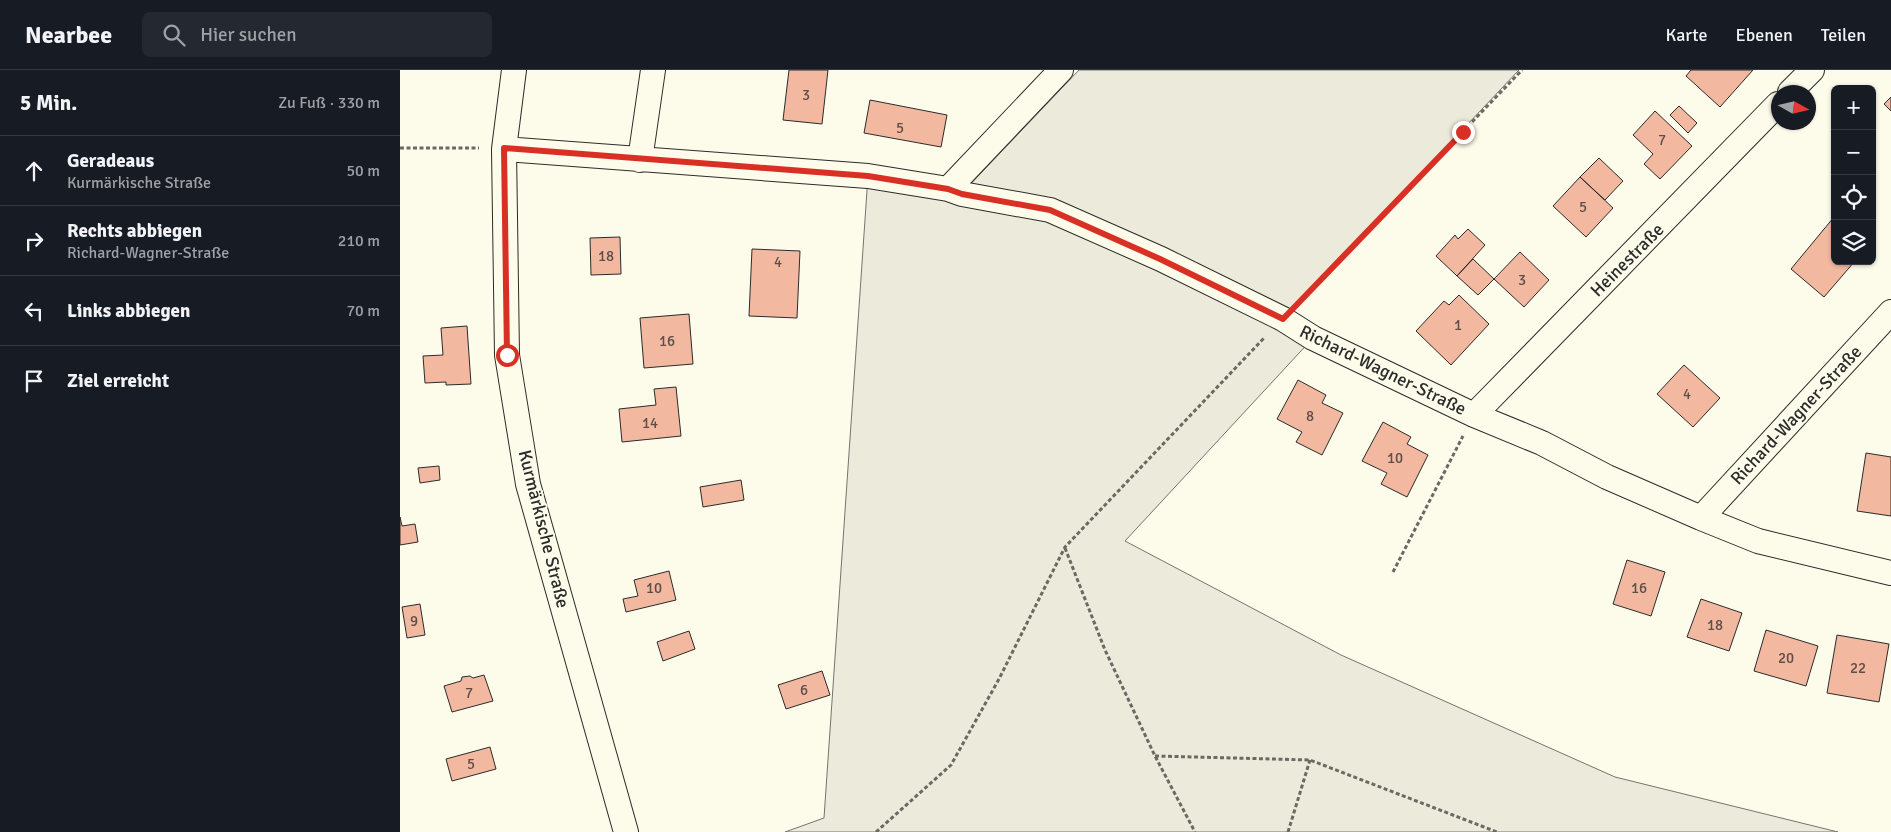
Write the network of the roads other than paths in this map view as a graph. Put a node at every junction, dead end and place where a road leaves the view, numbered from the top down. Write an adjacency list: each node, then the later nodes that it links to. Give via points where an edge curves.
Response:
1 (514, 70): 7 (street, Kurmärkische Straße)
2 (653, 70): 8 (street)
3 (1062, 70): 9 (street)
4 (1812, 70): 5 (street)
5 (1797, 85)
6 (1771, 111): 11 (street, Heinestraße)
7 (504, 148): 8 (street, Richard-Wagner-Straße); 14 (street, Kurmärkische Straße, via 507,355 528,484)
8 (640, 160): 9 (street, Richard-Wagner-Straße, via 868,176)
9 (948, 189): 11 (street, Richard-Wagner-Straße, via 1050,210 1160,259 1283,319 1313,338)
10 (1891, 312): 12 (street, Richard-Wagner-Straße)
11 (1474, 415): 12 (street, Richard-Wagner-Straße, via 1542,443)
12 (1701, 518): 13 (street, Richard-Wagner-Straße, via 1758,541)
13 (1891, 573)
14 (626, 832)

